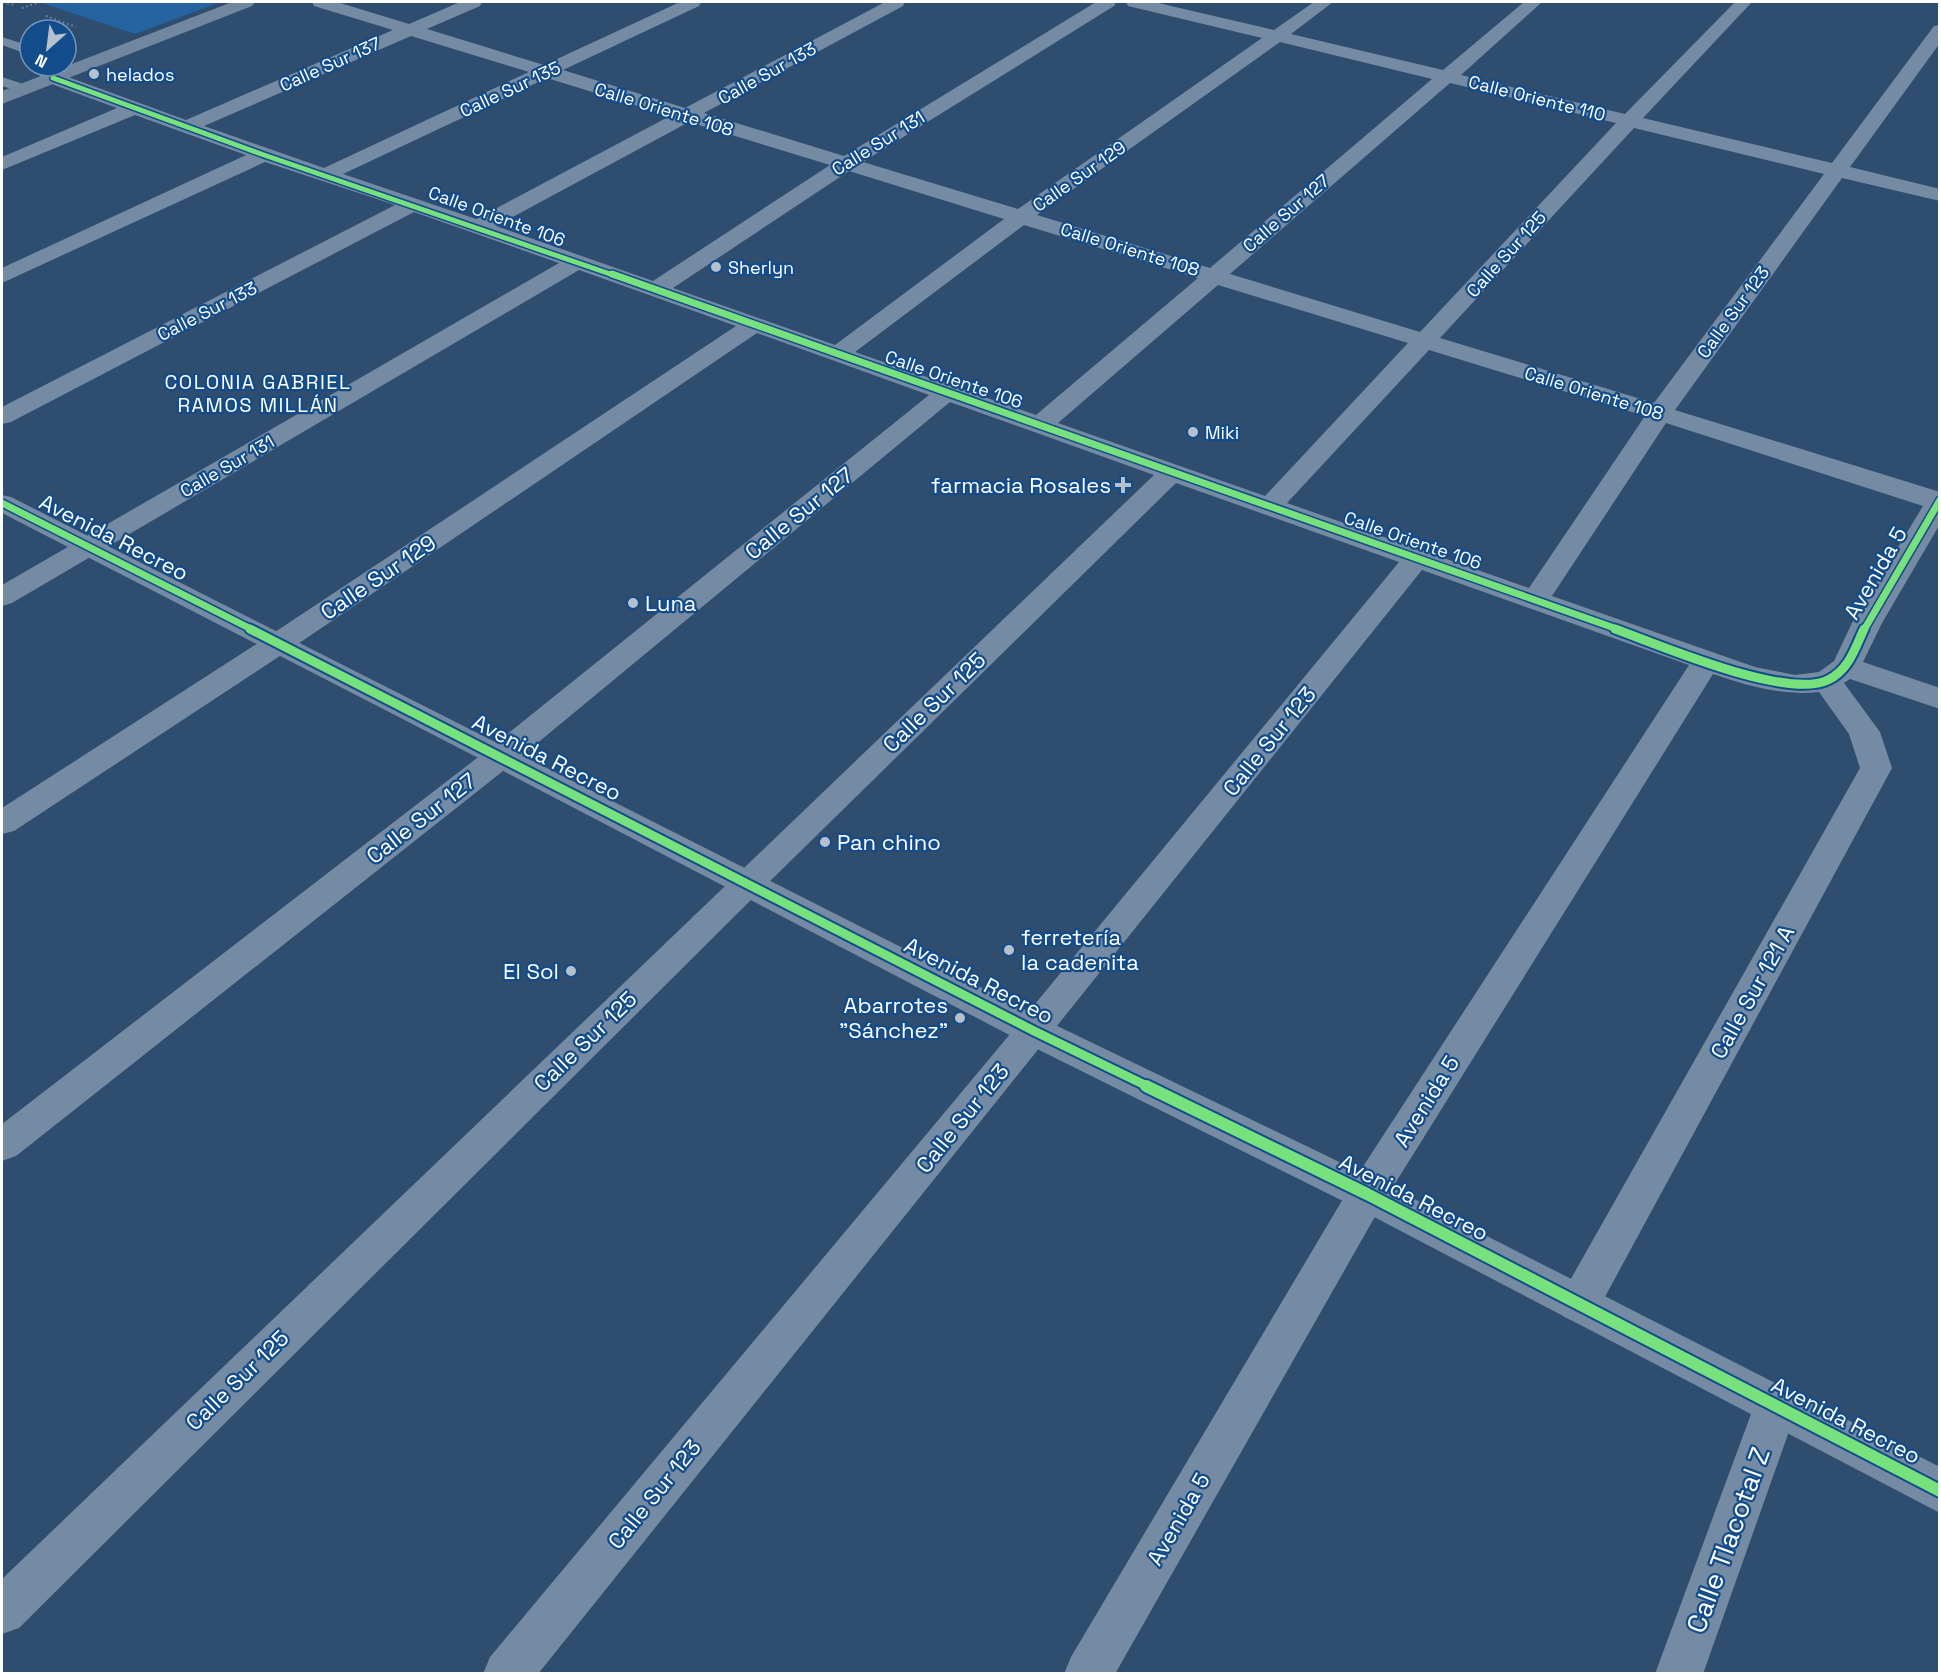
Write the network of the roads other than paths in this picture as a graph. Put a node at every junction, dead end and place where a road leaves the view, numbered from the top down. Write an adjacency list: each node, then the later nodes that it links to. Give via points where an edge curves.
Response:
1 (246, 2): 16 (main road)
2 (320, 2): 11 (street, Calle Oriente 108)
3 (474, 2): 11 (street, Calle Sur 137)
4 (693, 2): 17 (street, Calle Sur 135)
5 (897, 2): 25 (street, Calle Sur 133)
6 (1107, 2): 30 (street, Calle Sur 131)
7 (1134, 2): 13 (street, Calle Oriente 110)
8 (1325, 2): 13 (street, Calle Sur 129)
9 (1534, 2): 19 (street, Calle Sur 127)
10 (1744, 2): 26 (street, Calle Sur 125)
11 (410, 29): 17 (street, Calle Oriente 108); 27 (street, Calle Sur 137)
12 (1940, 30): 31 (street, Calle Sur 123)
13 (1277, 36): 19 (street, Calle Oriente 110); 35 (street, Calle Sur 129)
14 (2, 41): 15 (lane)
15 (18, 47)
16 (78, 65)
17 (545, 73): 25 (street, Calle Oriente 108); 32 (street, Calle Sur 135)
18 (78, 76): 24 (street, Calle Oriente 106)
19 (1445, 76): 26 (street, Calle Oriente 110); 38 (street, Calle Sur 127)
20 (47, 78): 22 (main road)
21 (2, 81): 22 (lane)
22 (24, 89): 23 (main road)
23 (2, 98)
24 (134, 108): 27 (street, Calle Oriente 106); 29 (street)
25 (688, 116): 30 (street, Calle Oriente 108); 36 (street, Calle Sur 133)
26 (1627, 120): 31 (street, Calle Oriente 110); 42 (street, Calle Sur 125)
27 (186, 127): 28 (street, Calle Oriente 106)
28 (264, 155): 32 (street, Calle Oriente 106); 39 (street)
29 (2, 164)
30 (845, 164): 35 (street, Calle Oriente 108); 40 (street, Calle Sur 131)
31 (1837, 170): 33 (street, Calle Oriente 110); 45 (street, Calle Sur 123)
32 (325, 175): 34 (street, Calle Oriente 106)
33 (1940, 195)
34 (413, 204): 36 (street, Calle Oriente 106); 46 (street, Calle Sur 133)
35 (1022, 216): 38 (street, Calle Oriente 108); 43 (street, Calle Sur 129)
36 (478, 228): 37 (street, Calle Oriente 106)
37 (577, 262): 40 (street, Calle Oriente 106); 52 (street, Calle Sur 131)
38 (1215, 275): 42 (street, Calle Oriente 108); 47 (street, Calle Sur 127)
39 (2, 276)
40 (653, 291): 41 (street, Calle Oriente 106)
41 (752, 326): 43 (street, Calle Oriente 106); 56 (street, Calle Sur 129)
42 (1426, 342): 45 (street, Calle Oriente 108); 51 (street, Calle Sur 125)
43 (836, 356): 44 (street, Calle Oriente 106)
44 (945, 393): 47 (street, Calle Oriente 106); 60 (street, Calle Sur 127)
45 (1660, 413): 49 (street, Calle Oriente 108); 55 (street, Calle Sur 123)
46 (2, 417)
47 (1039, 426): 48 (street, Calle Oriente 106)
48 (1171, 473): 51 (street, Calle Oriente 106); 62 (street, Calle Sur 125)
49 (1939, 501): 58 (street, Avenida 5)
50 (2, 502): 52 (street, Avenida Recreo)
51 (1269, 507): 53 (street, Calle Oriente 106)
52 (89, 546): 54 (street, Calle Sur 131); 56 (street, Avenida Recreo)
53 (1415, 560): 55 (street, Calle Oriente 106); 63 (street, Calle Sur 123)
54 (2, 597)
55 (1535, 600): 57 (street, Calle Oriente 106)
56 (279, 643): 60 (street, Avenida Recreo); 61 (street, Calle Sur 129)
57 (1706, 662): 58 (street, Calle Oriente 106, via 1795,685); 65 (street, Avenida 5)
58 (1837, 674): 59 (street, Calle Oriente 106); 66 (street, Calle Sur 121 A, via 1876,768)
59 (1940, 699)
60 (501, 756): 62 (street, Avenida Recreo); 64 (street, Calle Sur 127)
61 (2, 823)
62 (747, 883): 63 (street, Avenida Recreo); 69 (street, Calle Sur 125)
63 (1034, 1031): 65 (street, Avenida Recreo); 70 (street, Calle Sur 123)
64 (2, 1145)
65 (1367, 1194): 66 (street, Avenida Recreo); 71 (street, Avenida 5)
66 (1578, 1305): 67 (street, Avenida Recreo)
67 (1776, 1406): 68 (street, Avenida Recreo); 72 (street, Calle Tlacotal Z)
68 (1940, 1491)
69 (2, 1611)
70 (507, 1674)
71 (1088, 1674)
72 (1679, 1674)

